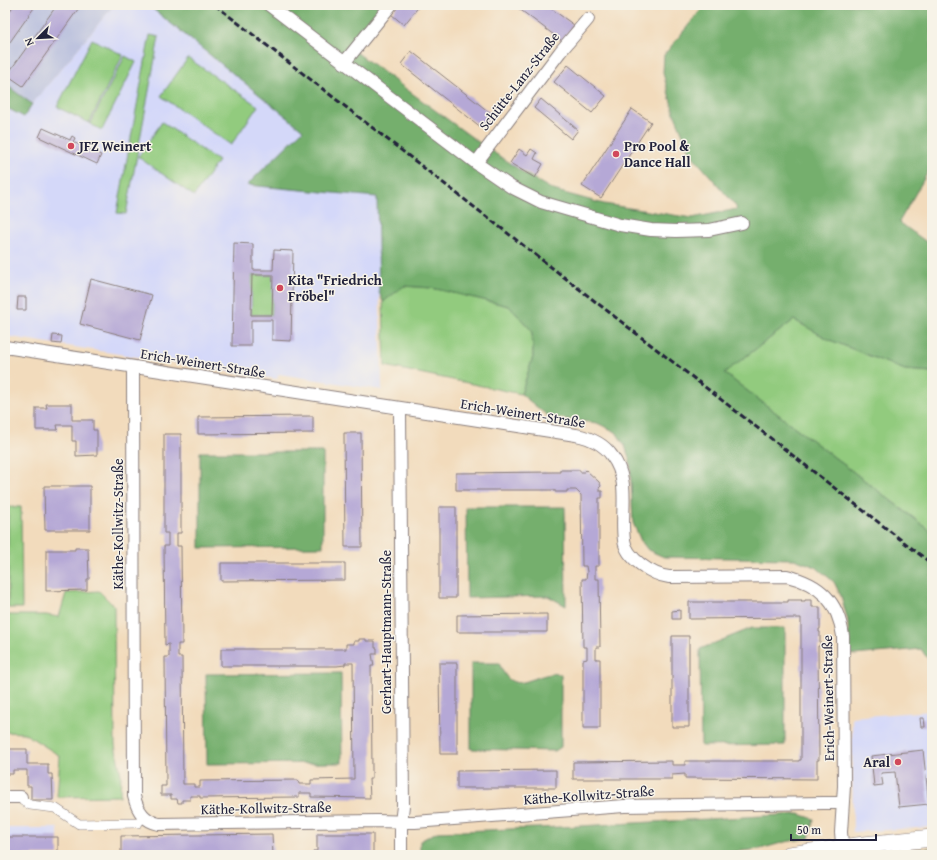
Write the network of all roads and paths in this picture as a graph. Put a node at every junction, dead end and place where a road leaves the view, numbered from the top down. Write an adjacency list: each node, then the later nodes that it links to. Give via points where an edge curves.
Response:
1 (268, 5): 4 (street)
2 (391, 5): 4 (street)
3 (588, 18): 5 (street, Schütte-Lanz-Straße)
4 (344, 63): 5 (street)
5 (476, 163): 6 (street, via 511,187 541,202 620,224 651,230 676,231 709,230)
6 (742, 223)
7 (5, 347): 8 (street, Erich-Weinert-Straße)
8 (133, 367): 9 (street, Erich-Weinert-Straße); 13 (street, Käthe-Kollwitz-Straße, via 134,796)
9 (400, 409): 12 (street, Erich-Weinert-Straße, via 576,435 595,441 610,453 620,470 624,489 624,541 636,559 652,572 669,576 787,576 805,582 822,592 837,612 843,636); 14 (street, Gerhart-Hauptmann-Straße, via 403,806)
10 (5, 797): 11 (street)
11 (21, 797): 13 (street, via 30,805 55,808 80,824 138,823)
12 (842, 803): 14 (street, Käthe-Kollwitz-Straße, via 624,806); 16 (street, Erich-Weinert-Straße)
13 (143, 816): 14 (street, Käthe-Kollwitz-Straße, via 159,824)
14 (401, 822): 17 (street, Gerhart-Hauptmann-Straße)
15 (932, 838): 16 (main road)
16 (843, 851): 18 (main road)
17 (401, 855)
18 (789, 855)

